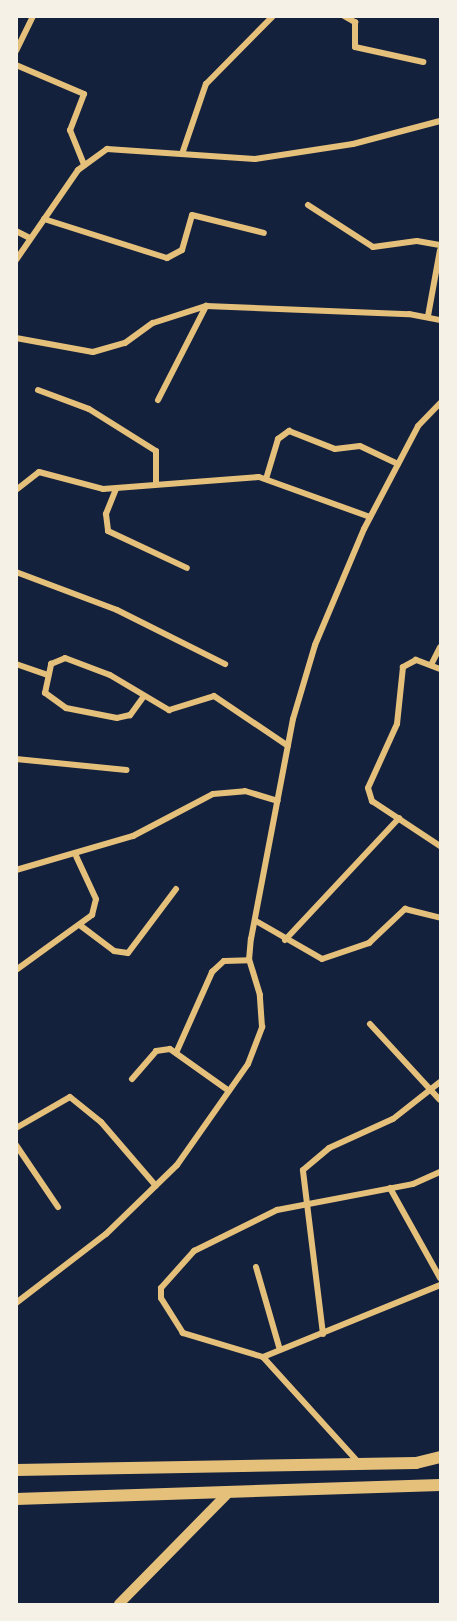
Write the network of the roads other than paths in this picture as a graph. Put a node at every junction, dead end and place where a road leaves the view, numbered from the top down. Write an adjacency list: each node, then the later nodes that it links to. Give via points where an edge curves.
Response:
1 (33, 16): 4 (street)
2 (273, 16): 8 (street, via 206,84)
3 (344, 16): 5 (street, via 355,22 356,47)
4 (16, 51)
5 (423, 62)
6 (16, 65): 9 (street, via 84,94 70,130)
7 (441, 121): 8 (street, via 353,144 277,156)
8 (183, 151): 9 (street, via 107,149)
9 (84, 165): 11 (street)
10 (308, 205): 15 (street, via 373,247 408,241)
11 (44, 219): 13 (street, via 167,258 182,250 192,215); 14 (street)
12 (16, 231): 14 (street)
13 (264, 233)
14 (30, 238): 16 (street)
15 (441, 248): 18 (street)
16 (16, 260)
17 (206, 306): 18 (street); 20 (street, via 153,323 125,343 93,352); 22 (street)
18 (428, 316): 19 (street)
19 (441, 320)
20 (16, 338)
21 (38, 390): 26 (street, via 89,409 156,451)
22 (158, 400)
23 (441, 403): 24 (street, via 418,426)
24 (398, 464): 25 (street, via 360,446 335,449 289,431 278,439); 29 (street)
25 (266, 479): 26 (street); 29 (street)
26 (156, 482): 27 (street)
27 (116, 489): 28 (street, via 85,488 39,472); 30 (street, via 106,514 108,531)
28 (16, 490)
29 (370, 517): 39 (street, via 315,645)
30 (187, 568)
31 (16, 572): 34 (street, via 117,610)
32 (441, 647): 35 (street)
33 (16, 664): 37 (street)
34 (225, 664)
35 (431, 665): 36 (street); 43 (street, via 416,660 403,667 398,724 368,788 372,801)
36 (441, 669)
37 (48, 675): 38 (street, via 51,664 65,658 95,668); 38 (street, via 48,698 66,708 123,718)
38 (144, 696): 39 (street, via 169,710 214,696)
39 (288, 746): 42 (street)
40 (16, 759): 41 (street)
41 (126, 770)
42 (278, 801): 45 (street, via 245,791 213,794 133,836); 49 (street)
43 (399, 818): 44 (street); 51 (street)
44 (441, 846)
45 (76, 856): 46 (street); 50 (street, via 96,899)
46 (16, 870)
47 (176, 889): 50 (street, via 128,953 114,951)
48 (441, 918): 51 (street, via 405,909 369,943 322,959)
49 (256, 921): 51 (street); 52 (street)
50 (81, 926): 53 (street)
51 (285, 940)
52 (249, 960): 55 (street, via 224,961 212,972); 58 (street, via 260,995 262,1028 248,1064)
53 (16, 970)
54 (370, 1024): 59 (street)
55 (176, 1053): 56 (street, via 156,1051); 58 (street)
56 (132, 1079)
57 (441, 1082): 59 (street)
58 (229, 1091): 64 (street, via 177,1165)
59 (430, 1091): 60 (street); 66 (street, via 393,1119 309,1163 301,1180)
60 (441, 1100)
61 (16, 1128): 64 (street, via 70,1097 101,1122)
62 (16, 1145): 67 (street)
63 (441, 1172): 65 (street)
64 (156, 1186): 71 (street, via 106,1234)
65 (390, 1188): 66 (street); 69 (street)
66 (308, 1204): 72 (street); 74 (street, via 277,1210 210,1241 161,1288 161,1298 183,1333)
67 (58, 1207)
68 (256, 1267): 73 (street)
69 (441, 1278)
70 (441, 1285): 72 (street)
71 (16, 1303)
72 (323, 1334): 73 (street)
73 (280, 1350): 74 (street)
74 (263, 1357): 76 (street)
75 (441, 1457): 76 (main road)
76 (360, 1465): 77 (main road)
77 (16, 1470)
78 (441, 1485): 79 (main road)
79 (225, 1495): 80 (main road); 81 (street)
80 (16, 1498)
81 (119, 1605)

